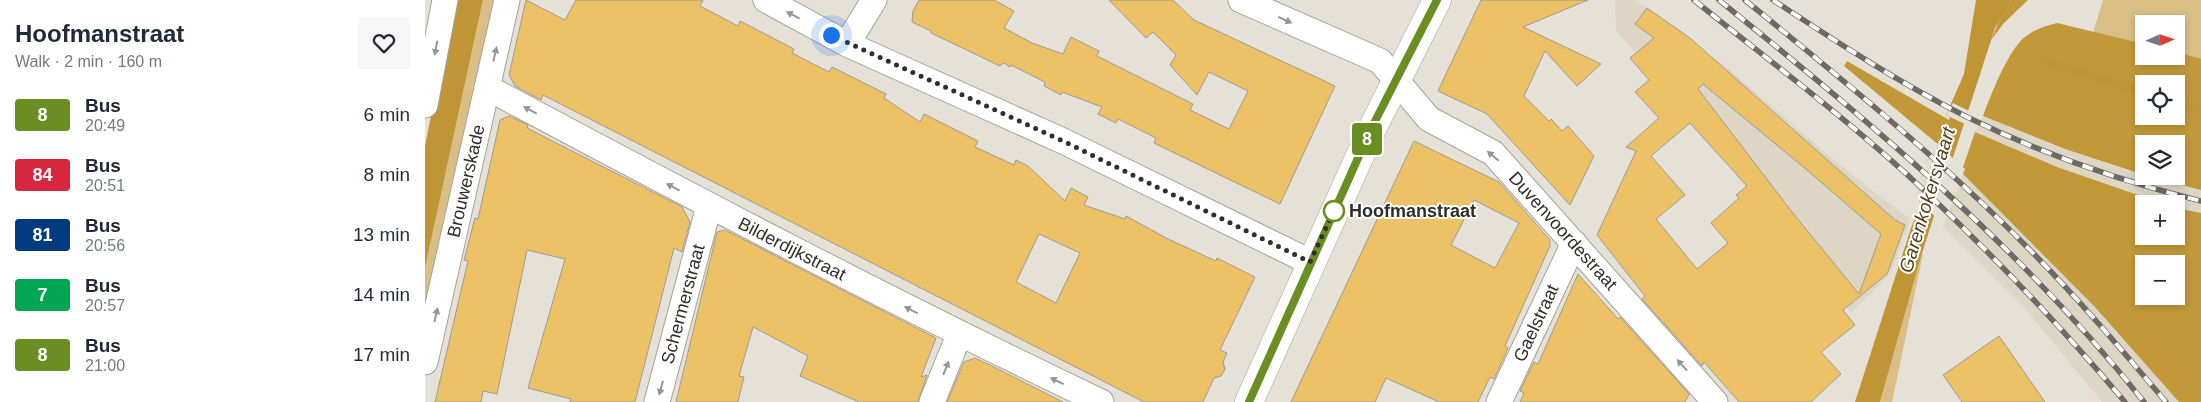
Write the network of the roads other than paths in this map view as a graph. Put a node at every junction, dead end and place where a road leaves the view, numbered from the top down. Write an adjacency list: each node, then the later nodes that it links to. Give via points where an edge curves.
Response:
1 (445, 0): 10 (street, one-way to 10)
2 (507, 0): 9 (street, Brouwerskade, one-way to 2)
3 (765, 0): 7 (street, one-way to 3)
4 (874, 0): 7 (street)
5 (1241, 0): 8 (street, one-way to 8, via 1380,61)
6 (1437, 0): 8 (main road)
7 (847, 44): 13 (street, via 1063,141)
8 (1395, 81): 12 (street, Duvenvoordestraat, one-way to 8, via 1493,153 1429,119); 13 (main road)
9 (487, 88): 11 (street, Bilderdijkstraat, one-way to 9); 15 (street, Brouwerskade, one-way to 9)
10 (425, 104)
11 (709, 206): 14 (street, Bilderdijkstraat, one-way to 11); 17 (street, Schermerstraat, one-way to 17)
12 (1574, 243): 16 (street, Duvenvoordestraat, one-way to 12); 21 (street, Gaelstraat)
13 (1310, 262): 20 (main road)
14 (959, 334): 18 (street, one-way to 14); 19 (street, Bilderdijkstraat, one-way to 14)
15 (425, 362)
16 (1707, 398)
17 (657, 402)
18 (932, 402)
19 (1101, 402)
20 (1249, 402)
21 (1499, 402)

